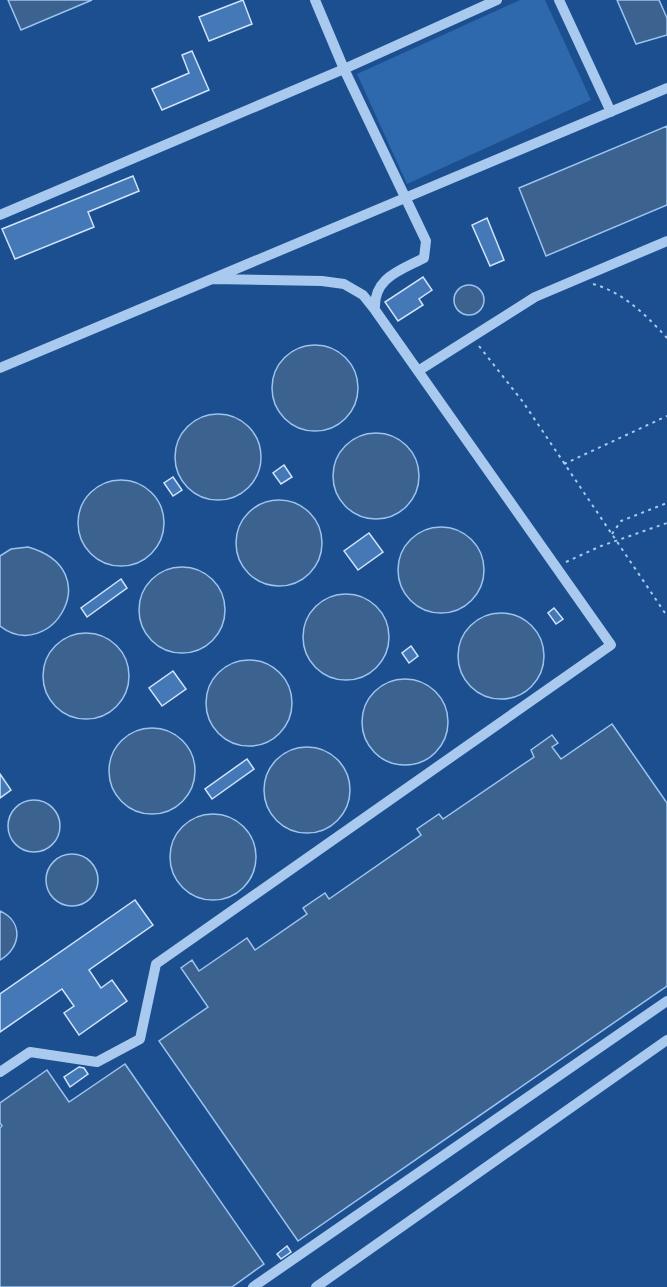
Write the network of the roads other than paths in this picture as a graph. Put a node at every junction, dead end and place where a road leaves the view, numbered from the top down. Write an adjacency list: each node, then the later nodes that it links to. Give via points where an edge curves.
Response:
1 (315, 0): 4 (lane)
2 (497, 0): 4 (lane)
3 (559, 0): 6 (lane)
4 (344, 69): 7 (lane); 8 (lane)
5 (667, 88): 6 (lane)
6 (611, 112): 7 (lane)
7 (406, 198): 10 (lane); 11 (lane, via 426,241 423,258 377,288)
8 (0, 215)
9 (667, 241): 13 (lane, via 535,297)
10 (213, 279): 11 (lane, via 322,280 344,284 363,295); 12 (lane)
11 (375, 310): 13 (lane)
12 (0, 368)
13 (418, 371): 16 (lane, via 611,645 156,964 140,1039 97,1062 30,1052)
14 (667, 1000): 17 (lane)
15 (667, 1040): 18 (lane)
16 (0, 1072)
17 (253, 1287)
18 (316, 1287)

